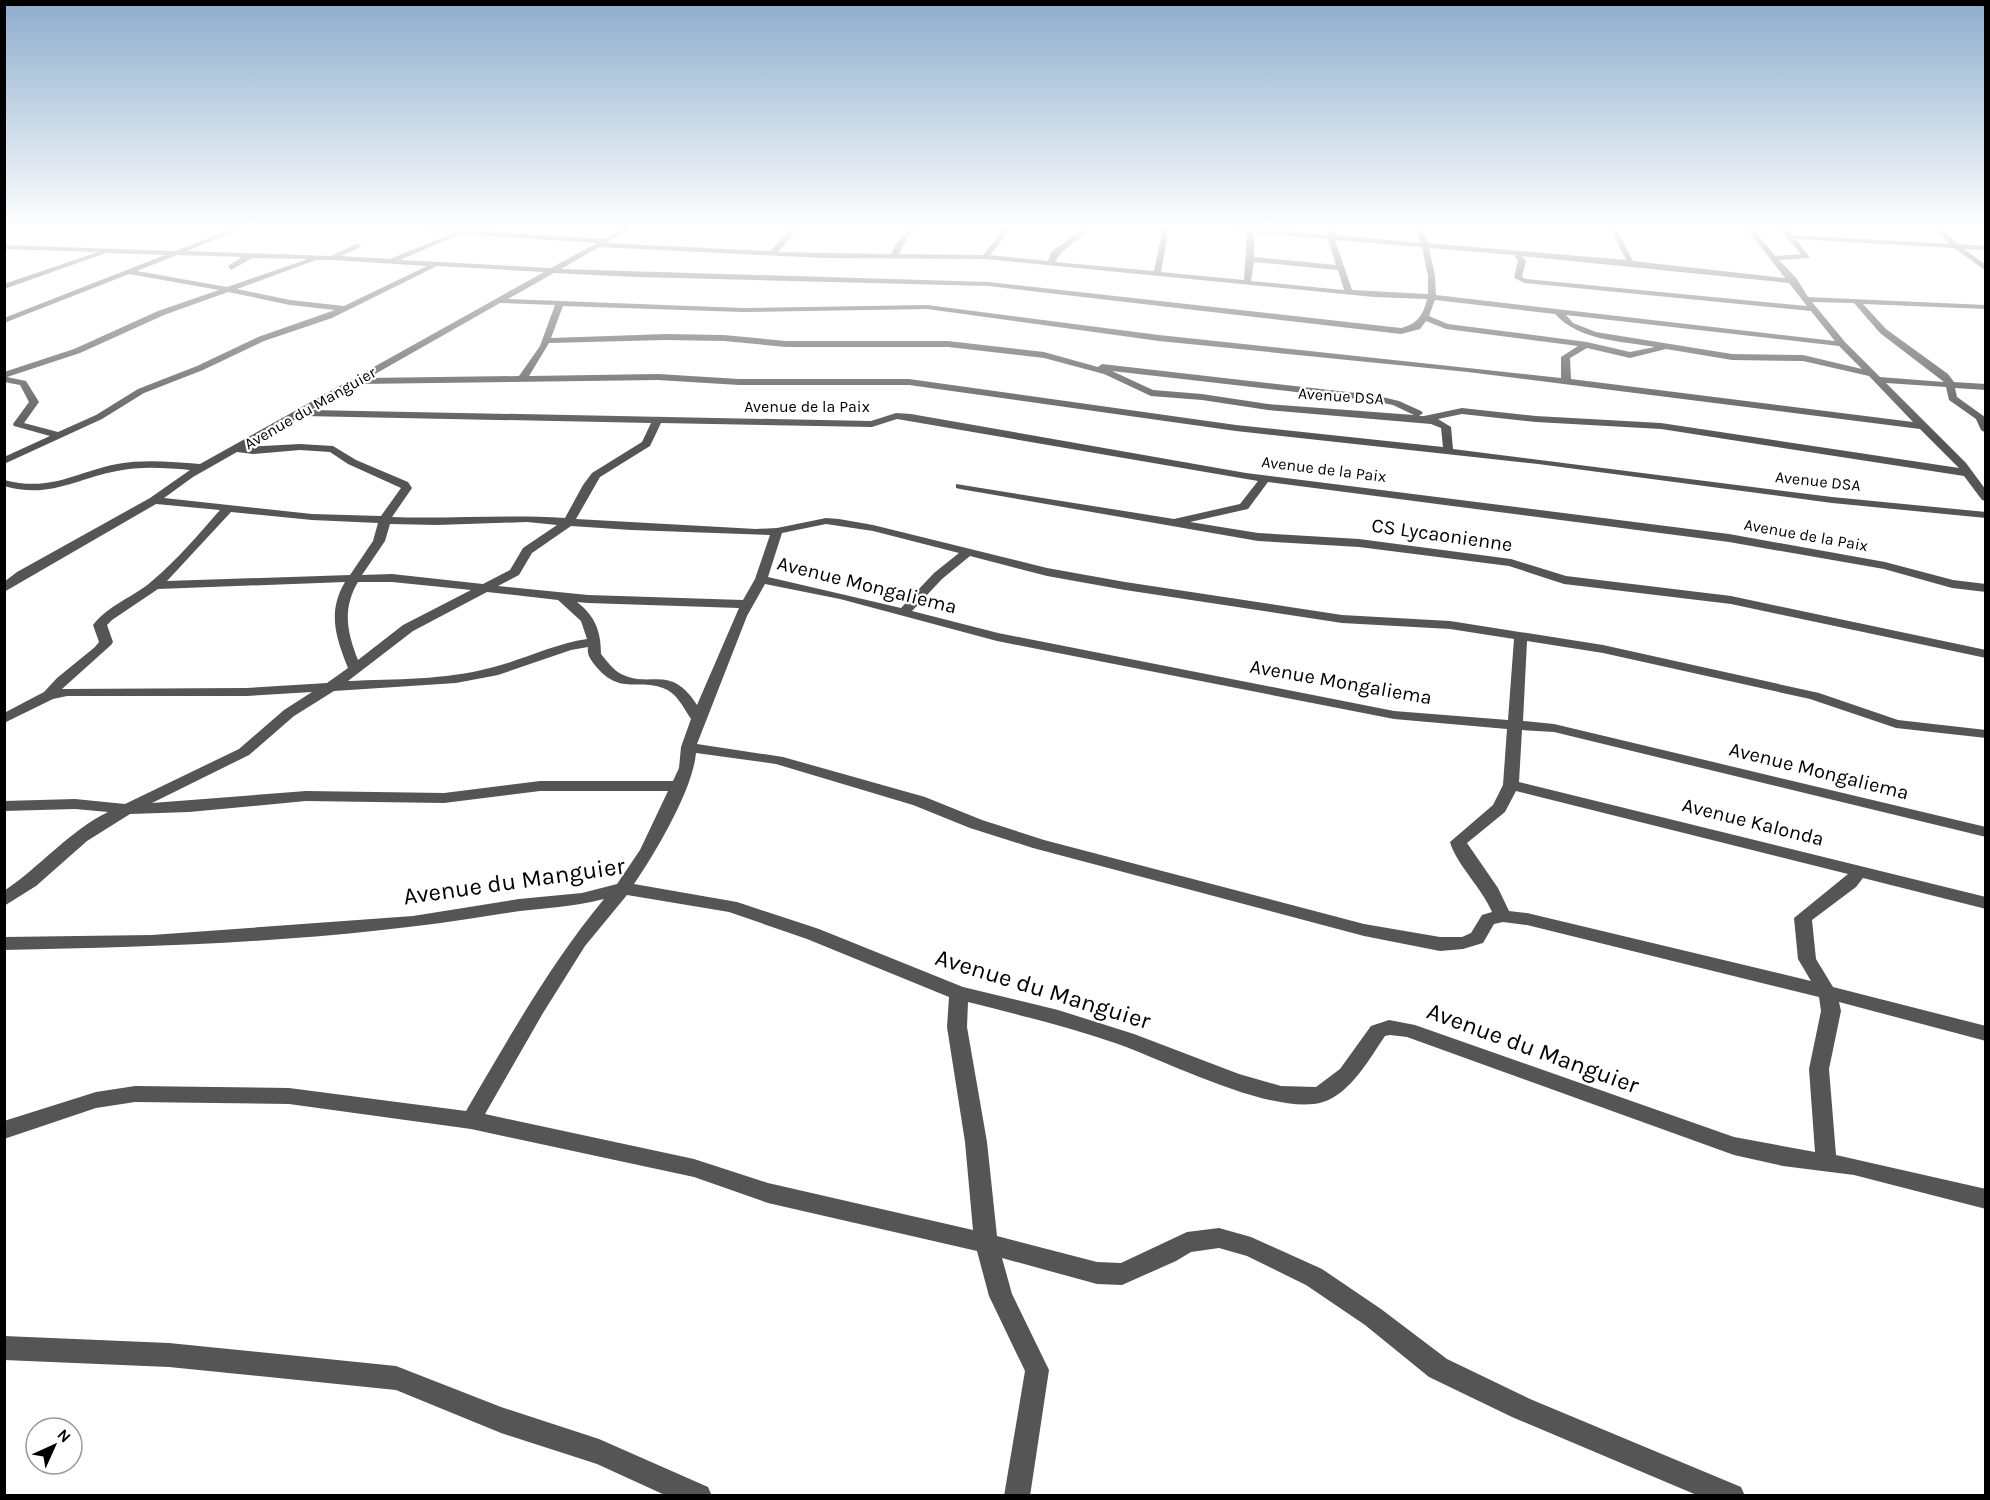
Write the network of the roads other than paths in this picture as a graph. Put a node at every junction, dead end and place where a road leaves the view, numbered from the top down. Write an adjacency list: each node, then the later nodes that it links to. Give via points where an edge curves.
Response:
1 (62, 298): 21 (street)
2 (206, 298): 28 (street)
3 (273, 298): 16 (street)
4 (367, 298): 16 (street)
5 (505, 298): 11 (street, Avenue du Manguier)
6 (1112, 298): 19 (street, via 1392,330 1413,329)
7 (1431, 298): 19 (street)
8 (1439, 298): 18 (street)
9 (1702, 298): 17 (street)
10 (1808, 299): 13 (street); 17 (street)
11 (500, 301): 12 (street); 32 (street, Avenue du Manguier)
12 (560, 303): 22 (street); 33 (street, via 764,310 927,307 1159,338)
13 (1858, 303): 14 (street); 35 (street, via 1883,332 1918,359 1935,366)
14 (1966, 306): 15 (street); 20 (street)
15 (1986, 307)
16 (347, 308): 46 (street, via 261,339 141,391 99,417)
17 (1816, 309): 23 (street)
18 (1558, 312): 23 (street); 25 (street, via 1570,325 1586,332)
19 (1425, 317): 24 (street, via 1446,326)
20 (1985, 319)
21 (4, 321)
22 (546, 341): 26 (street, Avenue DSA, via 676,337 786,344 931,342 1035,353); 31 (street)
23 (1842, 344): 29 (street)
24 (1587, 345): 25 (street, via 1630,356); 33 (street, via 1565,357)
25 (1668, 347): 29 (street, via 1732,357 1803,358)
26 (1093, 367): 27 (street); 30 (street, Avenue DSA)
27 (1125, 368): 30 (street); 37 (street)
28 (4, 377): 43 (street, via 23,383 34,402)
29 (1874, 377): 35 (street); 44 (street)
30 (1118, 378): 39 (street, Avenue DSA, via 1151,393)
31 (522, 379): 32 (street, Avenue DSA); 48 (street, Avenue DSA, via 909,381 1236,428)
32 (358, 381): 38 (street, Avenue du Manguier)
33 (1566, 381): 44 (street)
34 (1986, 382): 36 (street)
35 (1950, 386): 36 (street); 45 (street, via 1952,398 1980,417)
36 (1981, 387)
37 (1357, 396): 39 (street); 40 (street, via 1396,403)
38 (303, 413): 41 (street, Avenue de la Paix); 47 (street, Avenue du Manguier)
39 (1345, 413): 40 (street, Avenue DSA)
40 (1431, 419): 48 (street, via 1446,427); 51 (street, Avenue DSA, via 1462,411 1661,426)
41 (657, 421): 52 (street, Avenue de la Paix, via 872,424 896,416 911,417); 60 (street, via 646,444 596,475)
42 (4, 422): 43 (street)
43 (18, 424): 46 (street)
44 (1924, 426): 51 (street)
45 (1986, 430)
46 (57, 435): 49 (street)
47 (237, 449): 50 (street, Avenue du Manguier); 59 (street, via 333,449 352,462 404,484 407,488)
48 (1448, 451): 58 (street, Avenue DSA, via 1832,500)
49 (4, 461)
50 (203, 468): 53 (street, via 120,467 69,483 30,489); 56 (street, Avenue du Manguier)
51 (1968, 473): 55 (street)
52 (1266, 478): 61 (street, via 1244,507); 69 (street, Avenue de la Paix, via 1729,538)
53 (4, 483)
54 (960, 486): 61 (street, CS Lycaonienne)
55 (1986, 498)
56 (154, 500): 57 (street); 68 (street, Avenue du Manguier, via 21,574)
57 (228, 508): 59 (street); 66 (street, via 180,563)
58 (1986, 515)
59 (386, 519): 60 (street); 65 (street, via 378,543)
60 (568, 522): 62 (street); 67 (street, via 527,551 515,572)
61 (1167, 523): 75 (street, CS Lycaonienne, via 1258,537 1359,543 1511,563 1564,580 1731,600)
62 (777, 531): 63 (street, via 839,522); 64 (street)
63 (968, 552): 72 (street, via 938,576); 73 (street, via 1047,572 1155,591 1342,619 1450,625)
64 (761, 579): 71 (street); 72 (street, Avenue Mongaliema)
65 (350, 580): 66 (street); 67 (street, via 392,578); 76 (street, via 340,601 338,622)
66 (155, 585): 78 (street, via 107,617 100,625 106,642 58,682)
67 (488, 587): 70 (street); 76 (street, via 425,616)
68 (4, 588)
69 (1986, 588)
70 (560, 595): 71 (street); 74 (street, via 591,623)
71 (746, 604): 80 (street)
72 (903, 614): 81 (street, Avenue Mongaliema, via 1085,655 1394,715)
73 (1521, 636): 81 (street); 82 (street, via 1603,649 1769,686 1835,702 1896,724)
74 (596, 642): 77 (street, via 569,646 493,672 456,679); 80 (street, via 594,654 611,674 620,680 670,686 680,692)
75 (1986, 654)
76 (356, 669): 77 (street)
77 (332, 685): 78 (street, via 246,692 105,690); 87 (street, via 289,713 244,752)
78 (49, 695): 79 (street)
79 (4, 719)
80 (698, 719): 83 (street)
81 (1516, 726): 84 (street); 88 (street, Avenue Mongaliema, via 1554,728)
82 (1986, 734)
83 (688, 747): 85 (street, via 689,762); 93 (street, via 778,760 919,801 1039,844 1364,930 1440,944 1463,943 1477,938 1488,919)
84 (1511, 785): 89 (street, Avenue Kalonda); 93 (street, via 1499,808 1458,842 1492,892)
85 (679, 786): 87 (street, via 540,786 444,798 306,796); 90 (street, via 648,850)
86 (4, 806): 87 (street, via 75,804)
87 (128, 809): 91 (street, via 81,837)
88 (1986, 832)
89 (1861, 870): 92 (street, Avenue Kalonda); 95 (street, via 1850,883 1803,918 1807,959)
90 (623, 888): 94 (street, Avenue du Manguier, via 582,898 414,922 152,941); 96 (street, Avenue du Manguier, via 731,906 813,934); 98 (street, via 573,951)
91 (4, 900)
92 (1986, 903)
93 (1503, 916): 95 (street)
94 (4, 944)
95 (1827, 992): 97 (street); 100 (street, via 1831,1011 1819,1069)
96 (959, 993): 100 (street, Avenue du Manguier, via 1078,1023 1237,1082 1281,1094 1320,1095 1347,1075 1378,1031 1408,1030 1734,1146); 102 (street, via 957,1026 976,1142)
97 (1986, 1034)
98 (471, 1120): 99 (street, via 289,1096 135,1094 96,1100); 102 (street, via 694,1168 768,1193)
99 (4, 1130)
100 (1826, 1162): 101 (street, Avenue du Manguier)
101 (1986, 1199)
102 (986, 1243): 105 (street, via 1001,1296 1037,1370); 106 (street, via 1097,1274 1122,1274 1187,1242 1219,1238 1251,1247 1314,1276 1438,1368)
103 (4, 1348): 104 (street, via 169,1355 396,1378 501,1420 599,1452)
104 (699, 1496)
105 (1017, 1496)
106 (1732, 1496)

